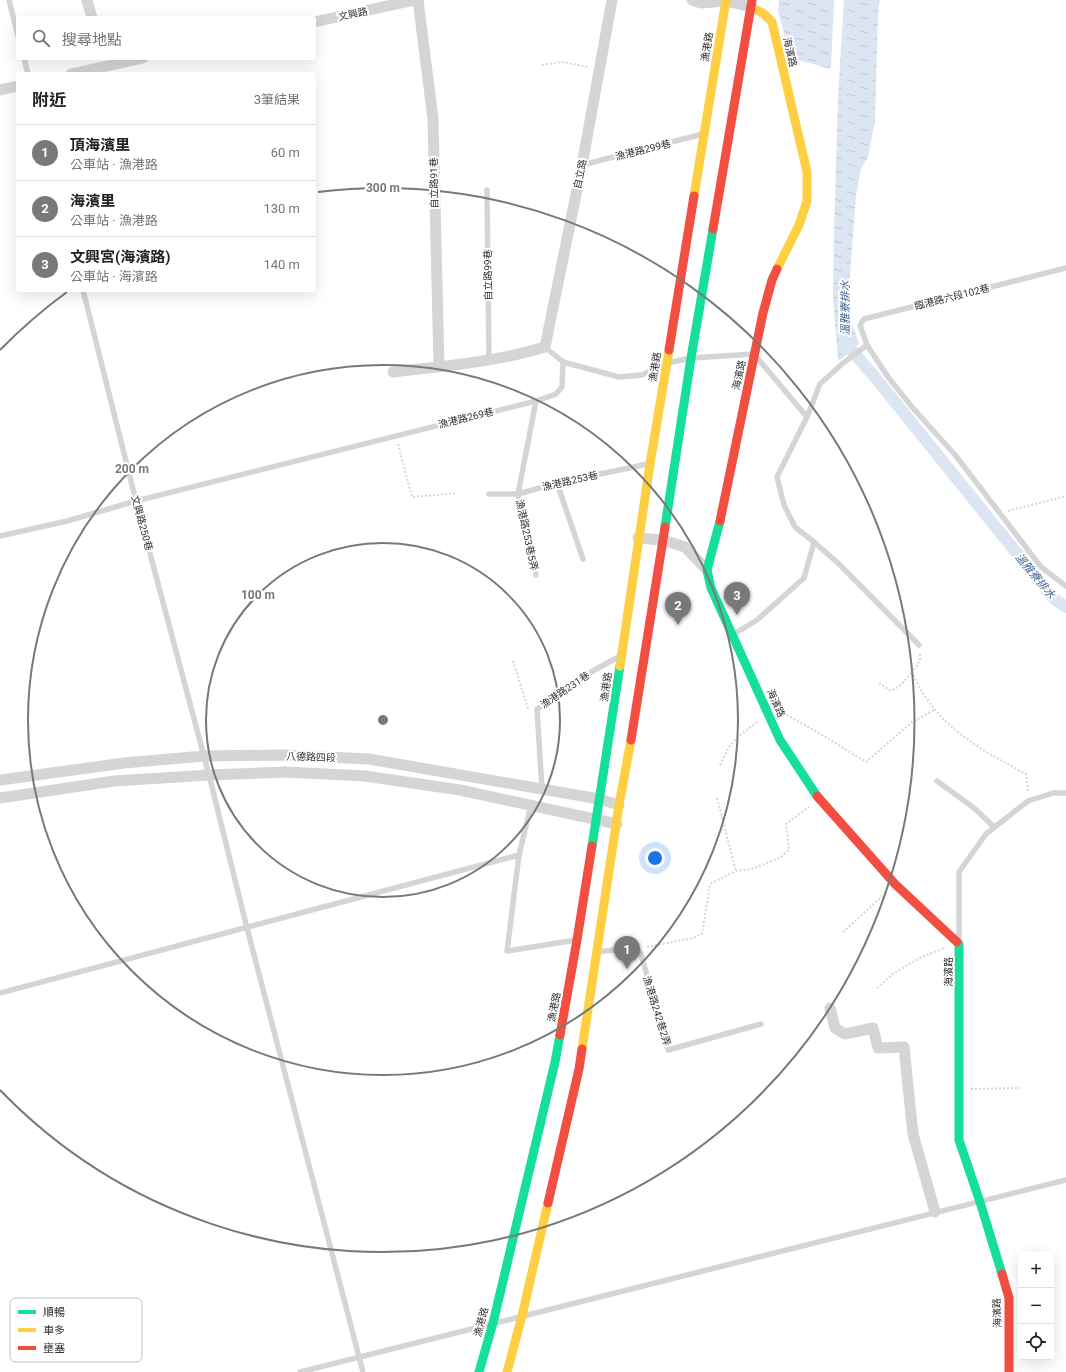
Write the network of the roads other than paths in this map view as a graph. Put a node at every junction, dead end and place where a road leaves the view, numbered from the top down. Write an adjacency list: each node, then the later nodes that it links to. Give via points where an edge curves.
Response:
1 (9, 0): 10 (lane)
2 (87, 0): 8 (street)
3 (416, 0): 9 (street, 文興路); 30 (street, 自立路91巷, via 433,119)
4 (612, 0): 19 (street, 自立路)
5 (692, 0): 6 (street, via 701,3)
6 (726, 0): 7 (street); 18 (street, 漁港路)
7 (751, 3): 25 (street, 海濱路, via 772,22 806,166 807,187 807,201 800,226 772,280); 26 (street)
8 (91, 16)
9 (316, 22)
10 (16, 28)
11 (24, 60): 14 (lane)
12 (124, 60): 13 (street)
13 (104, 62): 15 (street)
14 (28, 72)
15 (76, 72)
16 (16, 86): 17 (street)
17 (0, 90)
18 (704, 134): 19 (lane, 漁港路299巷); 29 (street, 漁港路)
19 (582, 165): 24 (street, 自立路)
20 (487, 190): 27 (lane, 自立路99巷)
21 (1066, 268): 23 (lane, 臨港路六段102巷, via 864,319 860,325)
22 (84, 292): 38 (lane, 文興路250巷)
23 (867, 345): 33 (lane, via 820,384); 46 (lane, via 888,377 956,456 1041,567)
24 (545, 347): 27 (street); 28 (lane)
25 (754, 354): 26 (lane); 33 (lane); 44 (street, 海濱路, via 718,529)
26 (691, 358): 29 (lane); 41 (street)
27 (489, 361): 30 (street)
28 (563, 362): 29 (lane, via 619,377 642,375); 32 (lane, 漁港路269巷, via 562,387 556,394)
29 (667, 362): 34 (street, 漁港路)
30 (439, 366): 31 (street)
31 (393, 372)
32 (536, 401): 37 (lane); 38 (lane, 漁港路269巷)
33 (807, 417): 42 (lane, via 777,476 784,505 795,527)
34 (650, 464): 35 (lane, 漁港路253巷); 40 (street, 漁港路)
35 (556, 483): 37 (lane, 漁港路253巷); 43 (lane)
36 (489, 494): 37 (lane, 漁港路253巷)
37 (518, 494): 45 (lane, 漁港路253巷5弄)
38 (136, 501): 39 (lane, 漁港路269巷, via 67,521); 50 (lane, 文興路250巷)
39 (0, 536)
40 (638, 538): 41 (street); 49 (street, 漁港路)
41 (663, 540): 44 (street, via 685,547); 61 (street)
42 (814, 542): 47 (lane, via 804,578 757,620); 48 (lane)
43 (584, 559)
44 (707, 570): 47 (street, 海濱路, via 710,588)
45 (536, 575)
46 (1066, 586)
47 (733, 635): 68 (street, 海濱路, via 780,740 819,799 895,884)
48 (919, 645)
49 (622, 655): 56 (lane, 漁港路231巷, via 591,672 537,709); 59 (street, 漁港路)
50 (204, 756): 51 (street, 八德路四段); 53 (lane, 文興路250巷); 54 (street, 八德路四段, via 124,763)
51 (253, 756): 52 (street); 56 (street, 八德路四段, via 369,758)
52 (255, 773): 53 (street, 八德路四段); 60 (street, 八德路四段, via 365,776 460,790)
53 (210, 775): 58 (street, 八德路四段, via 114,781); 66 (lane, 文興路250巷)
54 (0, 780)
55 (937, 781): 64 (lane, via 974,808)
56 (542, 788): 59 (street, 八德路四段)
57 (1066, 793): 64 (lane, via 1053,793 1028,801)
58 (0, 798)
59 (599, 799): 61 (street, 八德路四段); 62 (street, 漁港路)
60 (531, 805): 62 (street, 八德路四段); 65 (lane)
61 (620, 805): 63 (street)
62 (596, 819): 63 (street, 八德路四段); 67 (street, 漁港路)
63 (617, 824): 69 (street)
64 (994, 827): 68 (lane, via 986,834 959,872)
65 (519, 855): 66 (lane); 67 (lane, via 507,951)
66 (248, 928): 70 (lane); 78 (lane, 文興路250巷)
67 (577, 940): 77 (street, 漁港路, via 554,1062)
68 (959, 944): 74 (street, 海濱路, via 959,1140)
69 (597, 952): 72 (lane, 漁港路242巷2弄, via 631,948 638,950 668,1050); 76 (street, via 579,1069)
70 (0, 993)
71 (830, 1008): 75 (street, via 835,1028 844,1034 873,1028 878,1048 904,1047 912,1134)
72 (761, 1024)
73 (1066, 1180): 74 (lane)
74 (980, 1202): 75 (lane); 83 (street, 海濱路, via 1009,1298)
75 (935, 1212): 76 (lane)
76 (522, 1316): 77 (lane); 82 (street)
77 (493, 1323): 78 (lane); 81 (street, 漁港路)
78 (359, 1358): 79 (lane); 80 (lane, 文興路250巷)
79 (300, 1372)
80 (363, 1372)
81 (479, 1372)
82 (507, 1372)
83 (1009, 1372)

